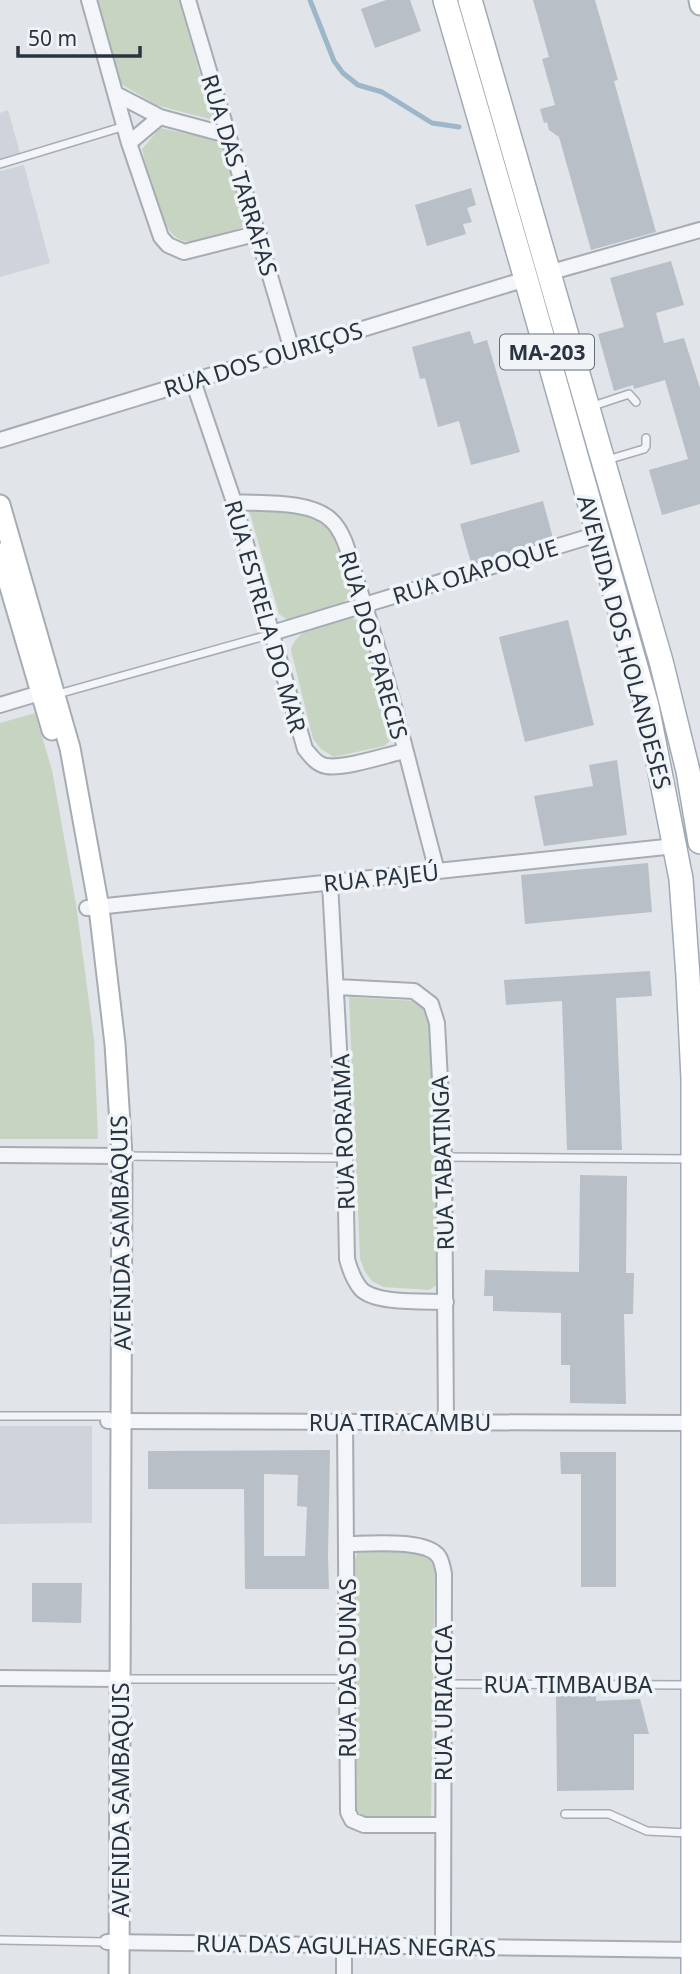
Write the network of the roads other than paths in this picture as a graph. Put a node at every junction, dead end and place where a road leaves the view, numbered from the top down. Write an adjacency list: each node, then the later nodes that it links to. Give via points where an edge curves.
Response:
1 (89, 0): 5 (street)
2 (188, 0): 8 (street, RUA DAS TARRAFAS)
3 (445, 0): 13 (main road, AVENIDA DOS HOLANDESES / MA-203)
4 (470, 0): 13 (main road, AVENIDA DOS HOLANDESES / MA-203)
5 (116, 94): 6 (street); 7 (street)
6 (160, 117): 8 (street); 9 (street)
7 (125, 126): 9 (street); 10 (lane)
8 (227, 135): 12 (street, RUA DAS TARRAFAS)
9 (130, 143): 12 (street, via 155,225 168,245 194,251)
10 (0, 164)
11 (700, 230): 13 (street, RUA DOS OURIÇOS)
12 (259, 233): 14 (street, RUA DAS TARRAFAS)
13 (537, 276): 14 (street, RUA DOS OURIÇOS); 17 (main road, AVENIDA DOS HOLANDESES / MA-203); 23 (main road, AVENIDA DOS HOLANDESES / MA-203)
14 (292, 350): 15 (street, RUA DOS OURIÇOS)
15 (193, 381): 19 (street, RUA DOS OURIÇOS); 21 (street, RUA ESTRELA DO MAR)
16 (636, 402): 17 (lane, via 629,394)
17 (587, 407): 20 (main road, AVENIDA DOS HOLANDESES / MA-203)
18 (646, 438): 20 (lane, via 643,449)
19 (0, 440)
20 (603, 461): 30 (main road, AVENIDA DOS HOLANDESES / MA-203, via 661,661)
21 (234, 502): 25 (street, RUA DOS PARECIS, via 304,506 321,512 342,537); 26 (street, RUA ESTRELA DO MAR)
22 (0, 505): 27 (main road, AVENIDA SAMBAQUIS)
23 (598, 534): 25 (street, RUA OIAPOQUE); 31 (main road, AVENIDA DOS HOLANDESES / MA-203, via 647,706)
24 (0, 553): 27 (main road, AVENIDA SAMBAQUIS)
25 (365, 605): 26 (street, RUA OIAPOQUE); 29 (street, RUA DOS PARECIS)
26 (272, 633): 27 (lane); 29 (street, RUA ESTRELA DO MAR, via 305,749 314,761 343,765)
27 (51, 692): 28 (street); 34 (main road, AVENIDA SAMBAQUIS, via 70,748)
28 (0, 705)
29 (405, 751): 32 (street, RUA DOS PARECIS)
30 (700, 840)
31 (675, 846): 32 (street, RUA PAJEÚ); 40 (main road, AVENIDA DOS HOLANDESES / MA-203, via 688,976)
32 (437, 871): 33 (street, RUA PAJEÚ)
33 (330, 883): 34 (street, RUA PAJEÚ); 35 (street, RUA RORAIMA)
34 (93, 908): 37 (main road, AVENIDA SAMBAQUIS, via 115,1044)
35 (337, 987): 38 (street, RUA TABATINGA, via 403,989 432,1004); 39 (street, RUA RORAIMA)
36 (0, 1155): 37 (street)
37 (116, 1156): 39 (lane); 44 (main road, AVENIDA SAMBAQUIS)
38 (444, 1157): 40 (lane); 41 (street, RUA TABATINGA)
39 (345, 1158): 41 (street, RUA RORAIMA, via 347,1259 361,1289 372,1298)
40 (692, 1159): 42 (main road, AVENIDA DOS HOLANDESES / MA-203)
41 (446, 1302): 46 (street, RUA TABATINGA)
42 (696, 1354): 47 (main road, AVENIDA DOS HOLANDESES / MA-203)
43 (0, 1416): 44 (lane, RUA TIRACAMBU)
44 (113, 1419): 45 (street, RUA TIRACAMBU); 52 (main road, AVENIDA SAMBAQUIS)
45 (345, 1422): 46 (street, RUA TIRACAMBU); 49 (street, RUA DAS DUNAS)
46 (446, 1422): 47 (street, RUA TIRACAMBU)
47 (691, 1423): 48 (main road, AVENIDA DOS HOLANDESES / MA-203)
48 (691, 1510): 50 (main road, via 698,1532); 55 (main road, AVENIDA DOS HOLANDESES / MA-203)
49 (346, 1544): 53 (street, RUA DAS DUNAS); 54 (street, RUA URIACICA, via 417,1545 441,1559)
50 (700, 1614)
51 (0, 1678): 52 (street)
52 (114, 1679): 53 (lane); 60 (main road, AVENIDA SAMBAQUIS)
53 (347, 1679): 57 (street, RUA DAS DUNAS, via 348,1812 352,1820 365,1825)
54 (443, 1684): 55 (lane, RUA TIMBAUBA); 57 (street, RUA URIACICA)
55 (692, 1685): 58 (main road, AVENIDA DOS HOLANDESES / MA-203)
56 (565, 1814): 58 (lane, via 609,1814 647,1831)
57 (443, 1825): 62 (street, RUA URIACICA)
58 (692, 1833): 63 (main road, AVENIDA DOS HOLANDESES / MA-203)
59 (0, 1940): 60 (lane, RUA DAS AGULHAS NEGRAS)
60 (113, 1942): 61 (street, RUA DAS AGULHAS NEGRAS); 64 (main road, AVENIDA SAMBAQUIS); 65 (main road, AVENIDA SAMBAQUIS)
61 (344, 1945): 62 (street, RUA DAS AGULHAS NEGRAS); 66 (street)
62 (443, 1947): 63 (street, RUA DAS AGULHAS NEGRAS)
63 (693, 1950): 67 (main road, AVENIDA DOS HOLANDESES / MA-203)
64 (107, 1974)
65 (119, 1974)
66 (344, 1974)
67 (693, 1974)

